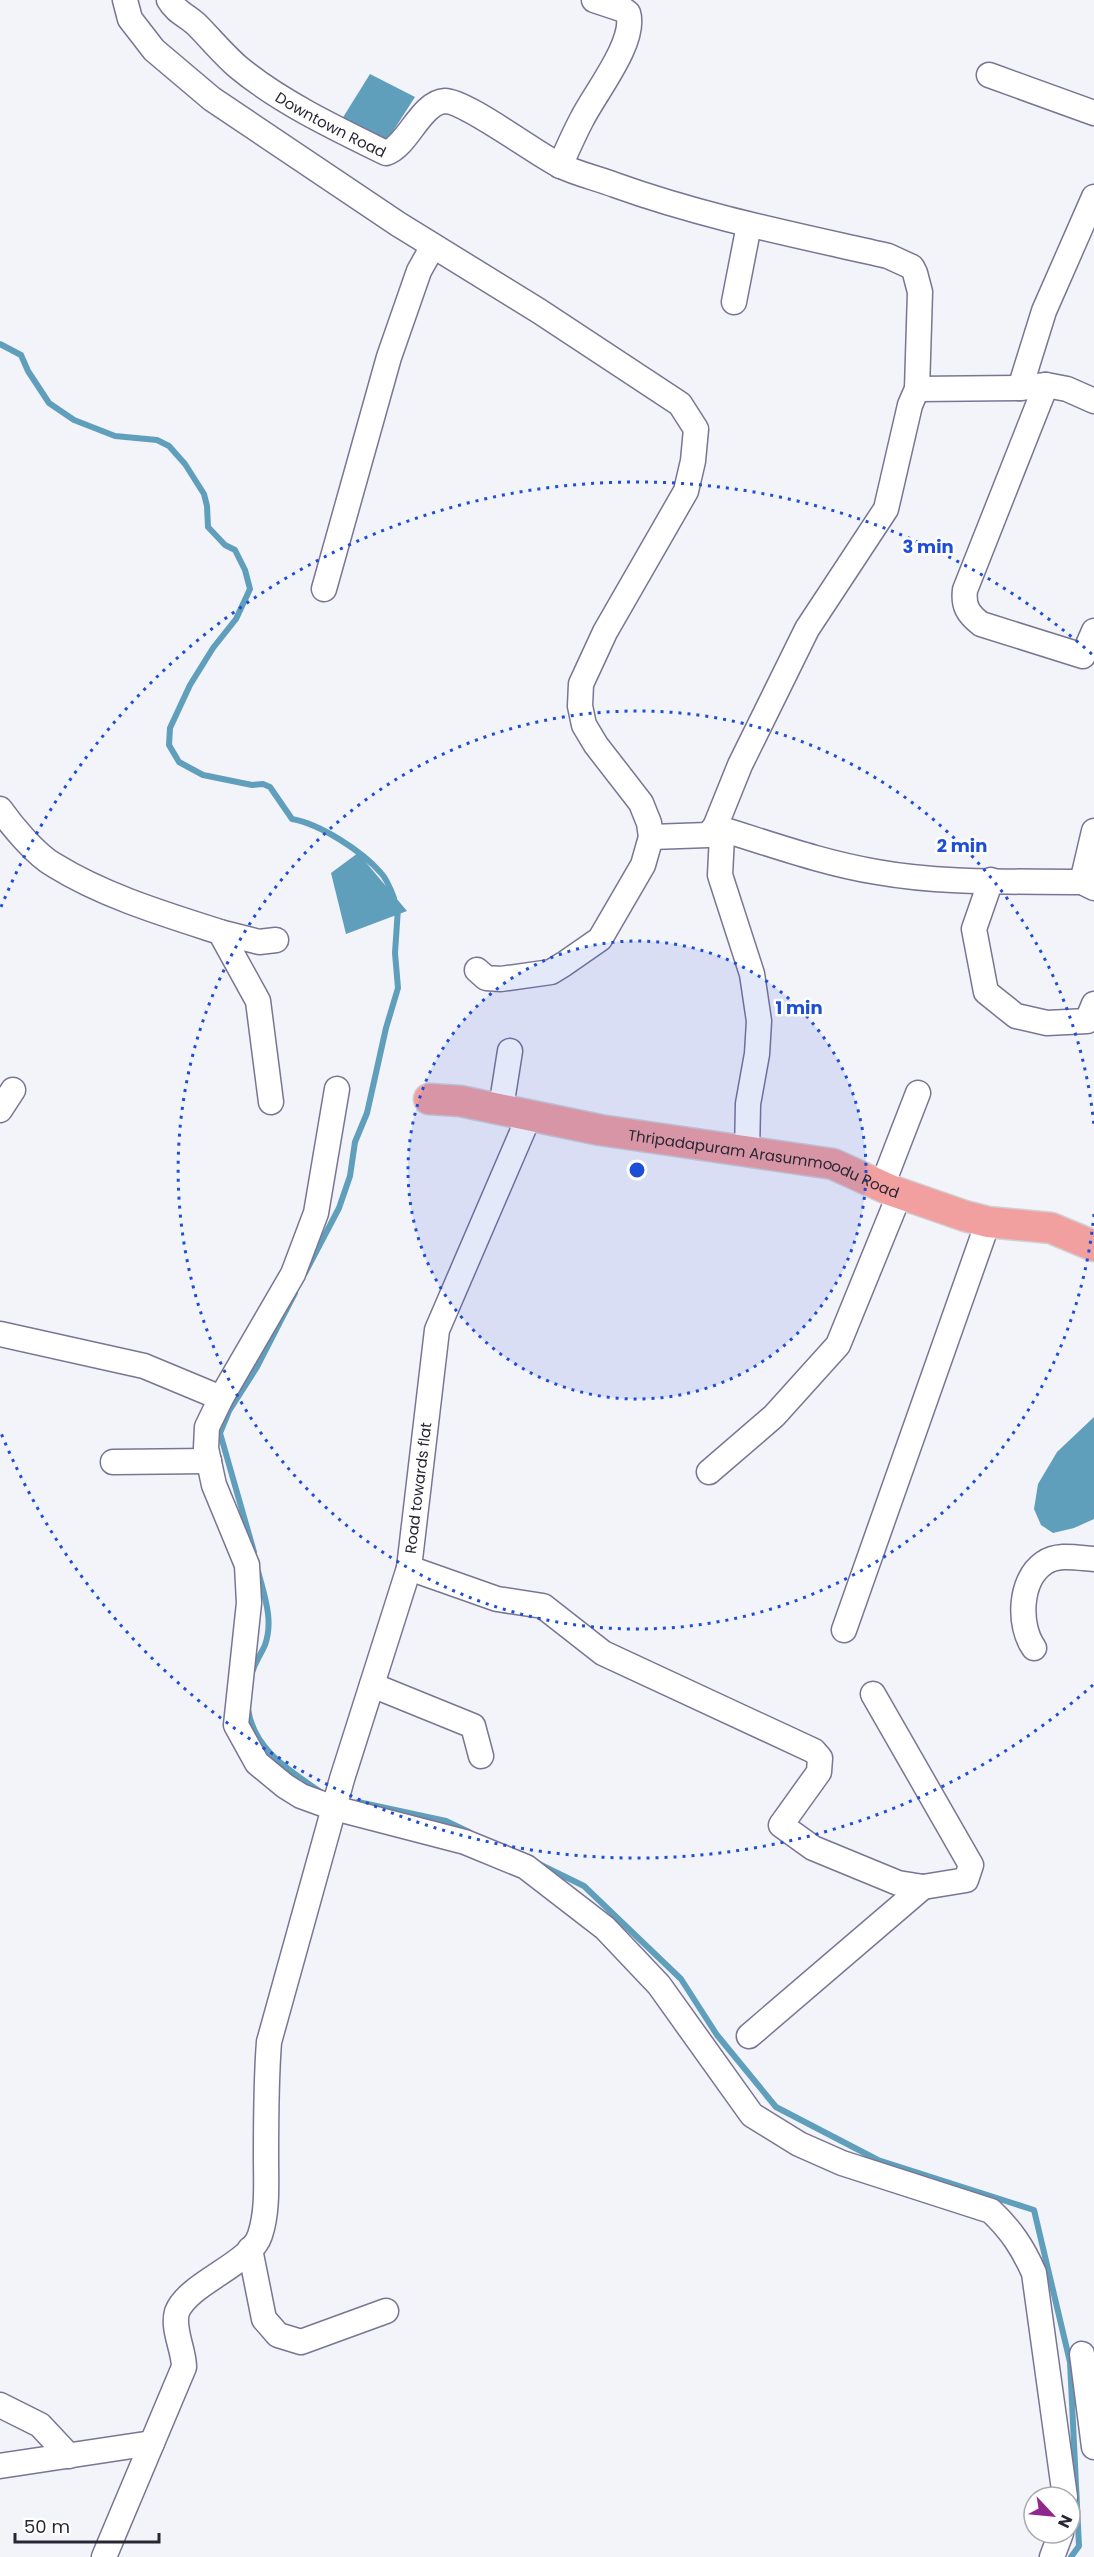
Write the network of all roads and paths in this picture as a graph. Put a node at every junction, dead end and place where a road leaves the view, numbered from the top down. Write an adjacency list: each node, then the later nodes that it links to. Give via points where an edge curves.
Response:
1 (125, 0): 9 (street, via 130,19 168,63 212,99)
2 (169, 0): 6 (street, Downtown Road, via 257,81 335,128 386,153 395,149 434,105 450,101)
3 (594, 0): 6 (street, via 628,13 627,37 582,117)
4 (989, 75): 5 (street)
5 (1094, 113)
6 (560, 166): 8 (street)
7 (1094, 197): 12 (street, via 1044,311)
8 (749, 225): 10 (street); 13 (street, via 888,255 912,267 920,292)
9 (433, 246): 15 (street, via 419,271 389,357); 20 (street, via 680,404 696,429 686,491 605,632 582,684 580,706 584,725 640,803)
10 (734, 302)
11 (1046, 385): 12 (street); 14 (street); 16 (street, via 963,603 970,616 981,624 1083,656)
12 (1020, 388): 13 (street)
13 (916, 389): 18 (street, via 886,509 807,629 740,765)
14 (1094, 401)
15 (324, 588)
16 (1094, 631)
17 (0, 809): 23 (street, via 54,866 115,895)
18 (715, 827): 20 (street, via 708,835); 21 (street, via 878,873); 35 (street, via 722,836 720,875 752,974 759,1021 758,1054 748,1104)
19 (1094, 831): 22 (street)
20 (651, 837): 25 (street, via 637,879 600,939 591,946 551,972 501,979 486,978)
21 (991, 880): 22 (street); 26 (street, via 974,929 986,992 1016,1016 1047,1023 1087,1021)
22 (1088, 885)
23 (220, 932): 24 (street, via 260,942); 32 (street, via 258,1001)
24 (276, 940)
25 (477, 970)
26 (1094, 1004)
27 (510, 1051): 34 (street, Road towards flat)
28 (337, 1089): 40 (street, via 316,1213 293,1274)
29 (13, 1090): 33 (street)
30 (918, 1093): 36 (street)
31 (429, 1098): 34 (main road, Thripadapuram Arasummoodu Road)
32 (271, 1102)
33 (0, 1110)
34 (516, 1111): 35 (main road, Thripadapuram Arasummoodu Road, via 600,1130); 45 (street, Road towards flat, via 437,1330)
35 (747, 1153): 36 (main road, Thripadapuram Arasummoodu Road, via 833,1164)
36 (891, 1190): 37 (main road, Thripadapuram Arasummoodu Road); 43 (street, via 838,1345 774,1416)
37 (988, 1222): 38 (main road, Thripadapuram Arasummoodu Road, via 1051,1228); 46 (street)
38 (1094, 1245)
39 (0, 1334): 40 (street, via 144,1366)
40 (221, 1398): 41 (street, via 207,1427)
41 (209, 1461): 42 (street); 51 (street, via 214,1485 247,1565 249,1603 236,1725 257,1763 301,1796)
42 (113, 1462)
43 (710, 1472)
44 (1094, 1559): 47 (street, via 1060,1557 1045,1562 1031,1577 1023,1605 1023,1624)
45 (409, 1568): 48 (street); 52 (street, Road towards flat, via 497,1599 543,1606 603,1653 814,1751 820,1758 819,1772 781,1825 813,1848 898,1883)
46 (844, 1630)
47 (1034, 1648)
48 (372, 1685): 50 (street, via 473,1726); 51 (street)
49 (873, 1694): 52 (street, via 970,1864 966,1880)
50 (481, 1756)
51 (334, 1806): 54 (street, via 269,2042 266,2192 260,2236); 62 (street, via 465,1842 526,1867 604,1928 659,1985 752,2115 799,2144 842,2163 991,2211 1022,2246 1034,2273)
52 (923, 1887): 53 (street)
53 (749, 2036)
54 (250, 2249): 55 (street, via 264,2319 278,2335 301,2342); 59 (street, via 186,2300 177,2312 184,2367)
55 (386, 2311)
56 (1082, 2354): 58 (street)
57 (0, 2405): 60 (street, via 40,2425)
58 (1093, 2440)
59 (152, 2443): 60 (street); 63 (street)
60 (69, 2456): 61 (street)
61 (0, 2466)
62 (1063, 2485)
63 (104, 2557)

